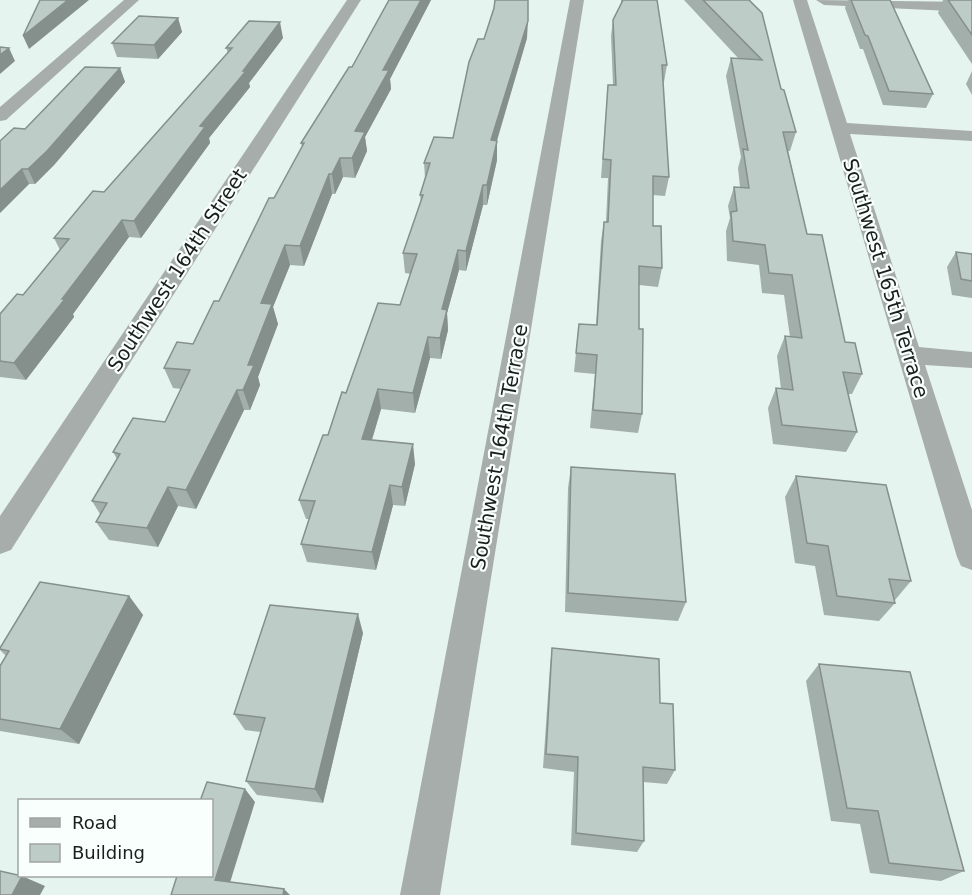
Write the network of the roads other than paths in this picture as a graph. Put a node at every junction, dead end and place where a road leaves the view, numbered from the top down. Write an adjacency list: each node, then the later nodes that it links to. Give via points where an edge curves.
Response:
1 (132, 0): 7 (street)
2 (354, 0): 12 (street, Southwest 164th Street)
3 (577, 0): 14 (street, Southwest 164th Terrace)
4 (800, 0): 8 (street, Southwest 165th Terrace)
5 (824, 0): 6 (street)
6 (972, 7)
7 (0, 116)
8 (840, 128): 9 (street); 10 (street, Southwest 165th Terrace)
9 (972, 136)
10 (910, 355): 11 (street); 13 (street, Southwest 165th Terrace)
11 (972, 360)
12 (0, 541)
13 (972, 557)
14 (420, 895)

